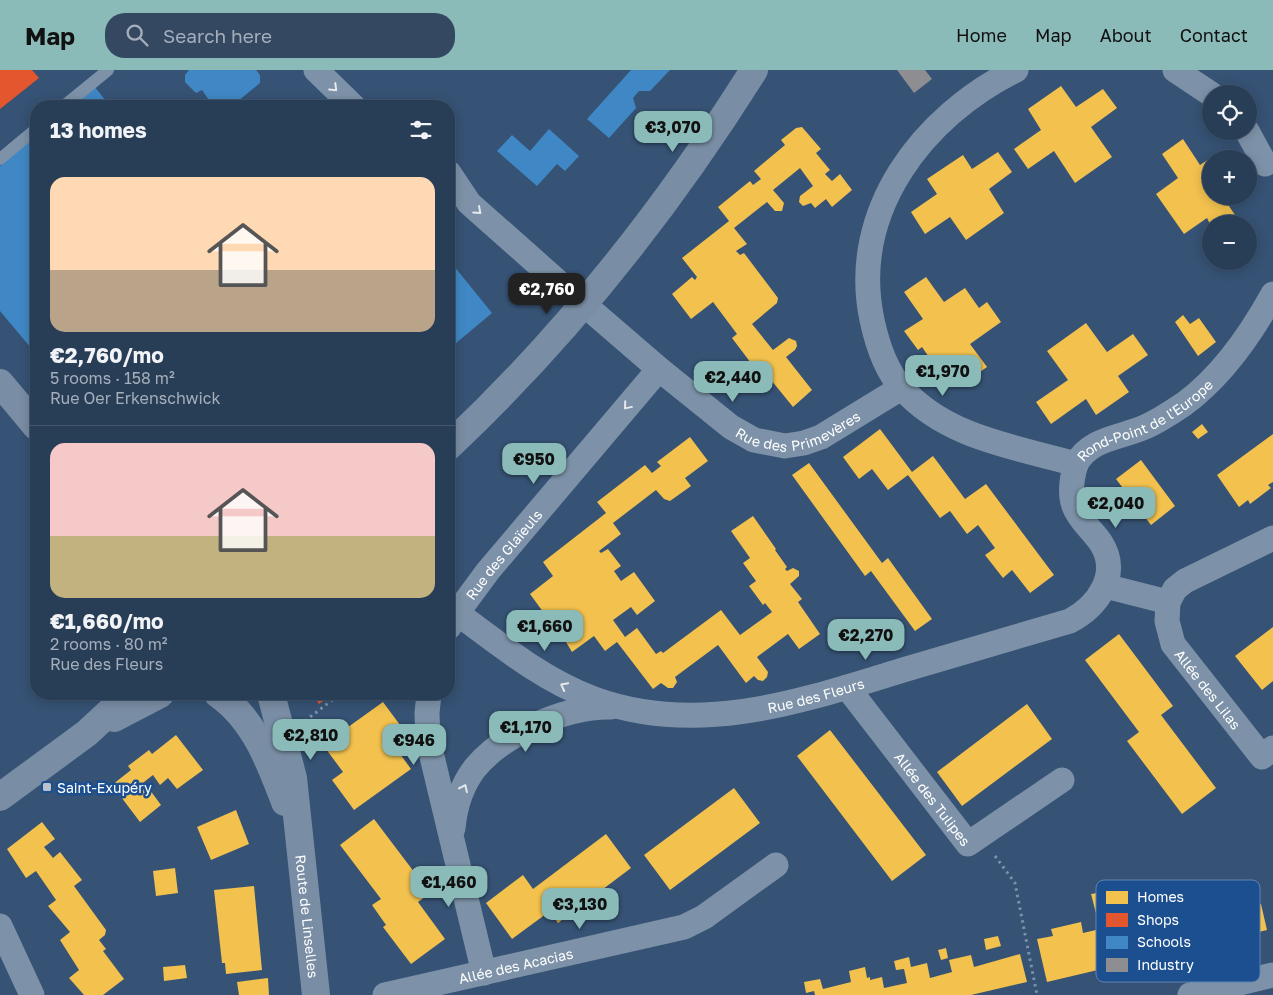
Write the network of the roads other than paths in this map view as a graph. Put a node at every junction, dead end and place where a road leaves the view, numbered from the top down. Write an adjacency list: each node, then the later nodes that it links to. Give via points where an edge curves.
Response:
1 (108, 70): 7 (lane)
2 (316, 70): 8 (street, one-way to 8)
3 (754, 70): 15 (street, via 671,193)
4 (1016, 70): 18 (street, Rond-Point de l'Europe, via 949,113 899,173 878,217 869,253 870,308 879,347)
5 (1175, 70): 6 (street)
6 (1202, 88)
7 (71, 100)
8 (347, 100)
9 (30, 134): 11 (lane)
10 (1252, 140): 12 (street)
11 (0, 159)
12 (1265, 164)
13 (455, 182): 15 (street, Rue des Primevères, one-way to 15, via 469,203)
14 (1273, 294): 21 (street, Rond-Point de l'Europe, via 1236,352 1186,403 1145,427 1090,447)
15 (583, 304): 16 (street, Rue des Primevères); 20 (street, via 522,373)
16 (659, 369): 18 (street, Rue des Primevères, via 737,431 754,440 785,446 804,444 821,437); 25 (street, Rue des Glaïeuls, one-way to 25, via 488,572)
17 (0, 383): 19 (street)
18 (901, 388): 21 (street, Rond-Point de l'Europe, via 954,427 980,438)
19 (30, 419)
20 (455, 440)
21 (1076, 464): 23 (street, via 1072,490 1074,506 1107,554 1109,565)
22 (1273, 538): 24 (street, via 1185,581 1175,589)
23 (1105, 586): 24 (street); 27 (street, Rue des Fleurs, via 1092,605 1070,620)
24 (1168, 602): 35 (street, Allée des Lilas, via 1166,621 1173,644 1262,757)
25 (455, 618)
26 (455, 622): 33 (street, Rue des Fleurs, one-way to 26, via 596,699 552,680)
27 (847, 687): 33 (street, Rue des Fleurs, via 735,714 665,714); 36 (street, Allée des Tulipes, via 968,844)
28 (122, 700): 34 (street)
29 (149, 700): 34 (street)
30 (225, 700): 39 (street, Route de Linselles, via 241,715 260,743)
31 (273, 700): 39 (street, Route de Linselles, via 293,778)
32 (428, 700): 38 (street, via 428,740)
33 (626, 707): 38 (street, one-way to 33, via 464,786 475,768 510,739 579,710)
34 (87, 733): 37 (street)
35 (1273, 748)
36 (1062, 780)
37 (0, 797)
38 (452, 834): 42 (street)
39 (298, 838): 47 (street, Route de Linselles)
40 (776, 865): 42 (street, Allée des Acacias, via 704,917 684,927)
41 (0, 926): 46 (street)
42 (484, 973): 48 (street, Allée des Acacias)
43 (1273, 976): 44 (street)
44 (1260, 979)
45 (1247, 982): 49 (street)
46 (32, 995)
47 (316, 995)
48 (386, 995)
49 (1190, 995)

